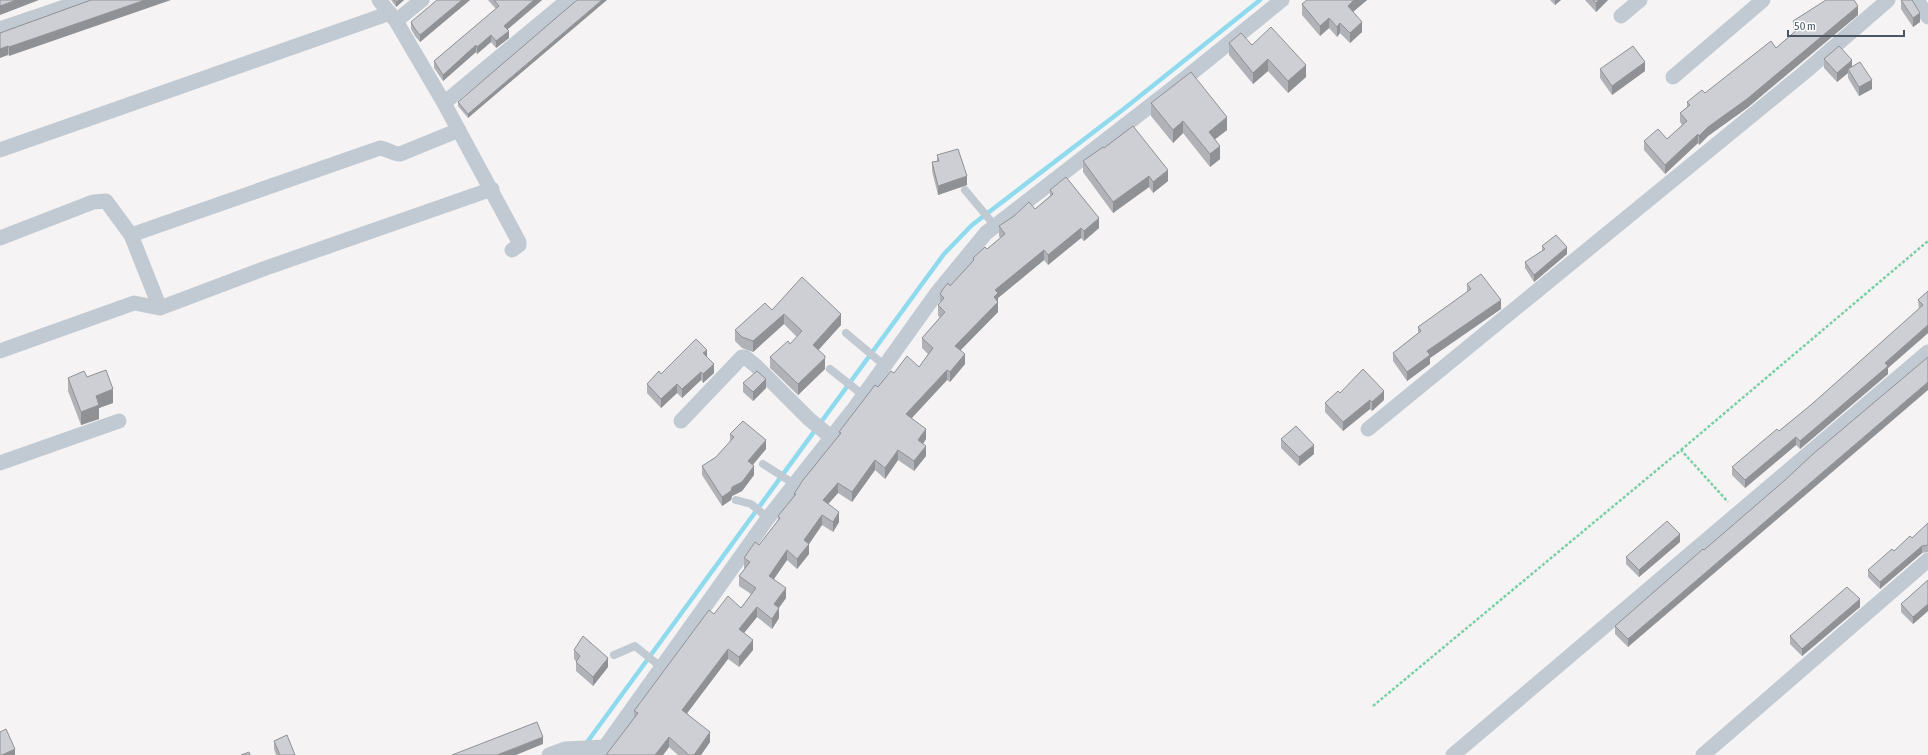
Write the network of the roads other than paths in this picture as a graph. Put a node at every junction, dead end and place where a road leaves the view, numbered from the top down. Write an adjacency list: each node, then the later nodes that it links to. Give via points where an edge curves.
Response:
1 (85, 0): 13 (street)
2 (379, 0): 12 (street)
3 (422, 0): 12 (street)
4 (568, 0): 15 (street)
5 (1282, 0): 20 (street, via 1173,88)
6 (1640, 0): 10 (street)
7 (1762, 0): 14 (street)
8 (1888, 0): 34 (street, via 1805,72)
9 (1917, 0): 11 (street)
10 (1621, 16)
11 (1928, 17)
12 (393, 18): 15 (street); 17 (street)
13 (0, 29)
14 (1673, 77)
15 (444, 103): 16 (street)
16 (459, 130): 18 (street); 21 (street, via 400,154 380,148)
17 (0, 150)
18 (492, 189): 23 (street, via 519,242 519,246); 24 (street)
19 (965, 190): 20 (lane)
20 (993, 223): 28 (street)
21 (131, 235): 22 (street, via 106,201 93,202); 24 (street)
22 (0, 238)
23 (512, 250)
24 (160, 308): 26 (street, via 134,303)
25 (846, 333): 28 (lane)
26 (0, 351)
27 (1928, 352): 45 (street)
28 (881, 362): 30 (street)
29 (830, 369): 30 (lane)
30 (860, 392): 33 (street)
31 (119, 421): 35 (street)
32 (681, 421): 33 (street, via 742,357 756,366)
33 (822, 429): 37 (street)
34 (1368, 429)
35 (0, 463)
36 (763, 464): 37 (lane)
37 (792, 482): 39 (street)
38 (736, 500): 39 (lane, via 750,504)
39 (765, 515): 42 (street)
40 (1928, 560): 46 (street)
41 (614, 655): 42 (lane, via 635,646)
42 (660, 665): 43 (street)
43 (602, 750): 44 (street, via 565,749)
44 (548, 755)
45 (1453, 755)
46 (1703, 755)

